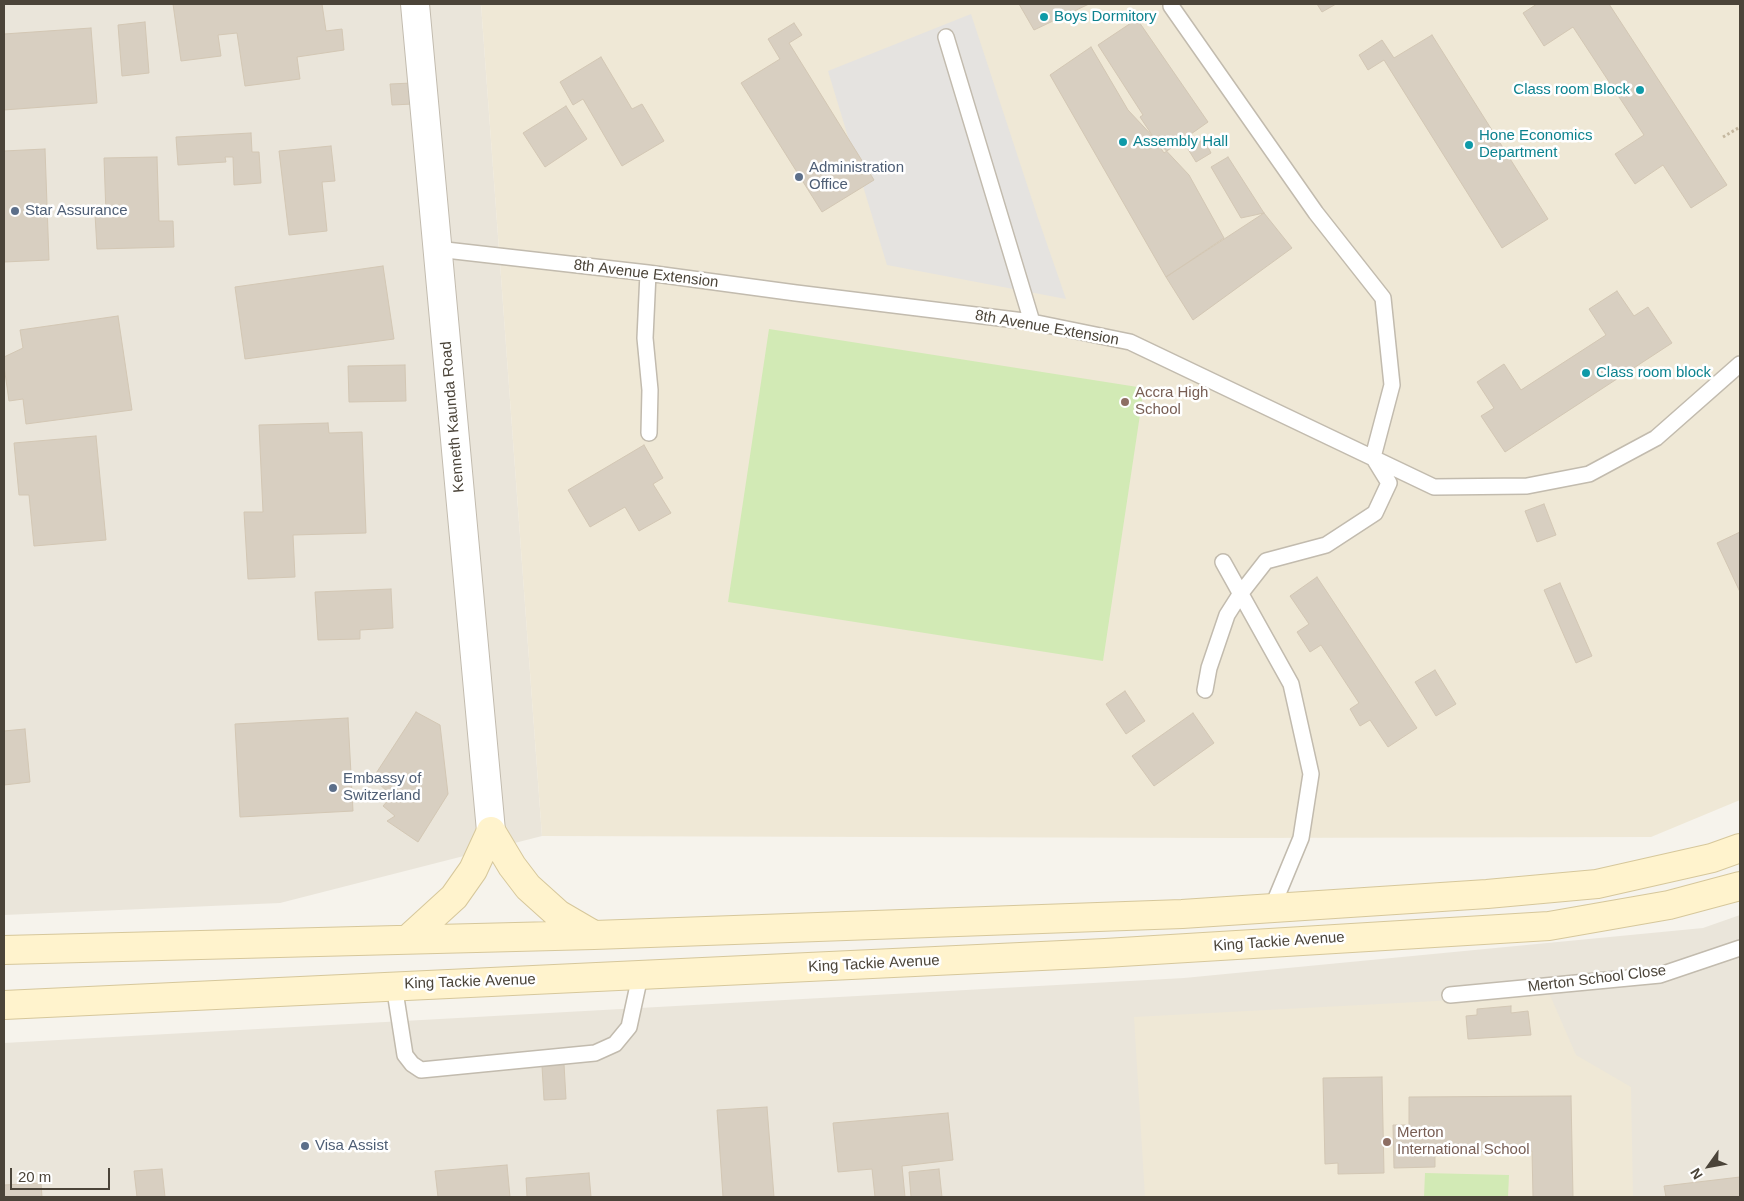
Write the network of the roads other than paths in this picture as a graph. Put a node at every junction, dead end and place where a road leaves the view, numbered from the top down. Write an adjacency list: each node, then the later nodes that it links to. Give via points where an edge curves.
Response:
1 (415, 4): 4 (street, Kenneth Kaunda Road)
2 (1171, 6): 9 (lane, via 1316,213 1383,298 1392,385)
3 (946, 37): 6 (lane)
4 (437, 249): 5 (lane, 8th Avenue Extension); 13 (street, Kenneth Kaunda Road)
5 (648, 273): 6 (lane, 8th Avenue Extension); 8 (lane, via 645,338 650,390)
6 (1032, 322): 9 (lane, 8th Avenue Extension, via 1130,342)
7 (1740, 364): 9 (lane, 8th Avenue Extension, via 1656,438 1589,474 1527,486 1434,487)
8 (649, 433)
9 (1373, 457): 11 (lane, via 1389,482 1375,512 1326,545 1266,561)
10 (1223, 562): 11 (lane)
11 (1241, 593): 12 (lane, via 1228,615 1209,668); 16 (lane, via 1291,684 1311,774 1301,838)
12 (1205, 690)
13 (491, 831): 17 (main road, via 528,887 558,914); 18 (main road, via 474,870 454,897)
14 (1740, 848): 16 (main road, via 1712,858 1597,884)
15 (1740, 886): 21 (main road, King Tackie Avenue, via 1669,904 1549,926)
16 (1272, 908): 17 (main road)
17 (594, 935): 18 (main road)
18 (408, 939): 20 (main road)
19 (1740, 948): 23 (lane, Merton School Close, via 1660,975)
20 (4, 950)
21 (640, 976): 22 (main road, King Tackie Avenue); 22 (lane, via 629,1027 615,1044 595,1053 421,1070 405,1055)
22 (394, 985): 24 (main road, King Tackie Avenue)
23 (1450, 995)
24 (4, 1005)

